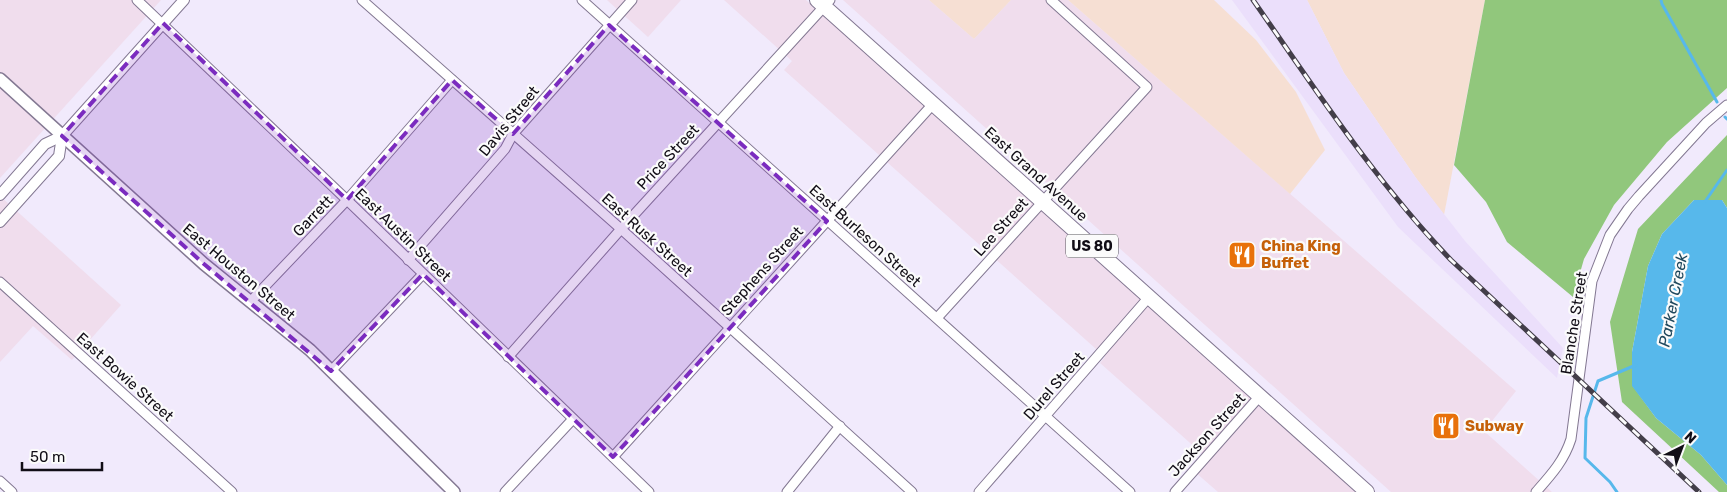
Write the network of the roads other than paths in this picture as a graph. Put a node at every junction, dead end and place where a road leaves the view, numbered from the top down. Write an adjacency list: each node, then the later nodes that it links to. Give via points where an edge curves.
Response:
1 (137, 0): 8 (street, East Austin Street)
2 (184, 0): 8 (street)
3 (362, 0): 11 (street, East Rusk Street)
4 (582, 0): 9 (street, East Burleson Street)
5 (632, 0): 9 (street, Davis Street)
6 (1051, 0): 19 (street, Lee Street, via 1147,88)
7 (824, 2): 12 (highway, East Grand Avenue / US 80); 14 (street, Price Street)
8 (162, 23): 16 (street); 18 (street, East Austin Street)
9 (609, 25): 14 (street, East Burleson Street); 15 (street, Davis Street)
10 (0, 79): 16 (main road, East Houston Street)
11 (452, 80): 15 (street, East Rusk Street); 18 (street, Garrett)
12 (933, 104): 19 (highway, East Grand Avenue / US 80); 20 (street, Stephens Street)
13 (1727, 105): 49 (street, Blanche Street, via 1706,123 1639,196 1610,236 1592,281 1571,439 1560,464)
14 (719, 122): 20 (street, East Burleson Street); 22 (street, Price Street)
15 (513, 134): 22 (street, East Rusk Street); 23 (street, Davis Street, via 505,148)
16 (62, 136): 17 (street, via 45,144); 21 (street, via 59,156); 27 (main road, East Houston Street)
17 (0, 195)
18 (347, 200): 23 (street, East Austin Street); 27 (street, Garrett)
19 (1042, 202): 26 (highway, East Grand Avenue / US 80); 28 (street, Lee Street)
20 (827, 220): 28 (street, East Burleson Street); 29 (street, Stephens Street)
21 (0, 222)
22 (621, 229): 29 (street, East Rusk Street); 30 (street, Price Street)
23 (408, 260): 24 (street, East Austin Street)
24 (423, 274): 30 (street, East Austin Street); 31 (street)
25 (0, 282): 38 (street, East Bowie Street)
26 (1149, 297): 32 (highway, East Grand Avenue / US 80); 33 (street, Durel Street)
27 (250, 302): 31 (main road, East Houston Street)
28 (937, 318): 33 (street, East Burleson Street)
29 (730, 327): 35 (street, East Rusk Street); 36 (street, Stephens Street)
30 (508, 356): 34 (street, East Austin Street)
31 (331, 371): 40 (main road, East Houston Street)
32 (1259, 397): 47 (street, Jackson Street); 48 (highway, East Grand Avenue / US 80)
33 (1047, 416): 45 (street, Durel Street); 46 (street, East Burleson Street)
34 (572, 419): 36 (street, East Austin Street); 41 (street)
35 (840, 426): 43 (street); 44 (street, East Rusk Street)
36 (613, 458): 42 (street, East Austin Street)
37 (0, 481): 39 (street)
38 (228, 491)
39 (12, 492)
40 (454, 492)
41 (505, 492)
42 (648, 492)
43 (787, 492)
44 (912, 492)
45 (980, 492)
46 (1130, 492)
47 (1174, 492)
48 (1366, 492)
49 (1536, 492)

